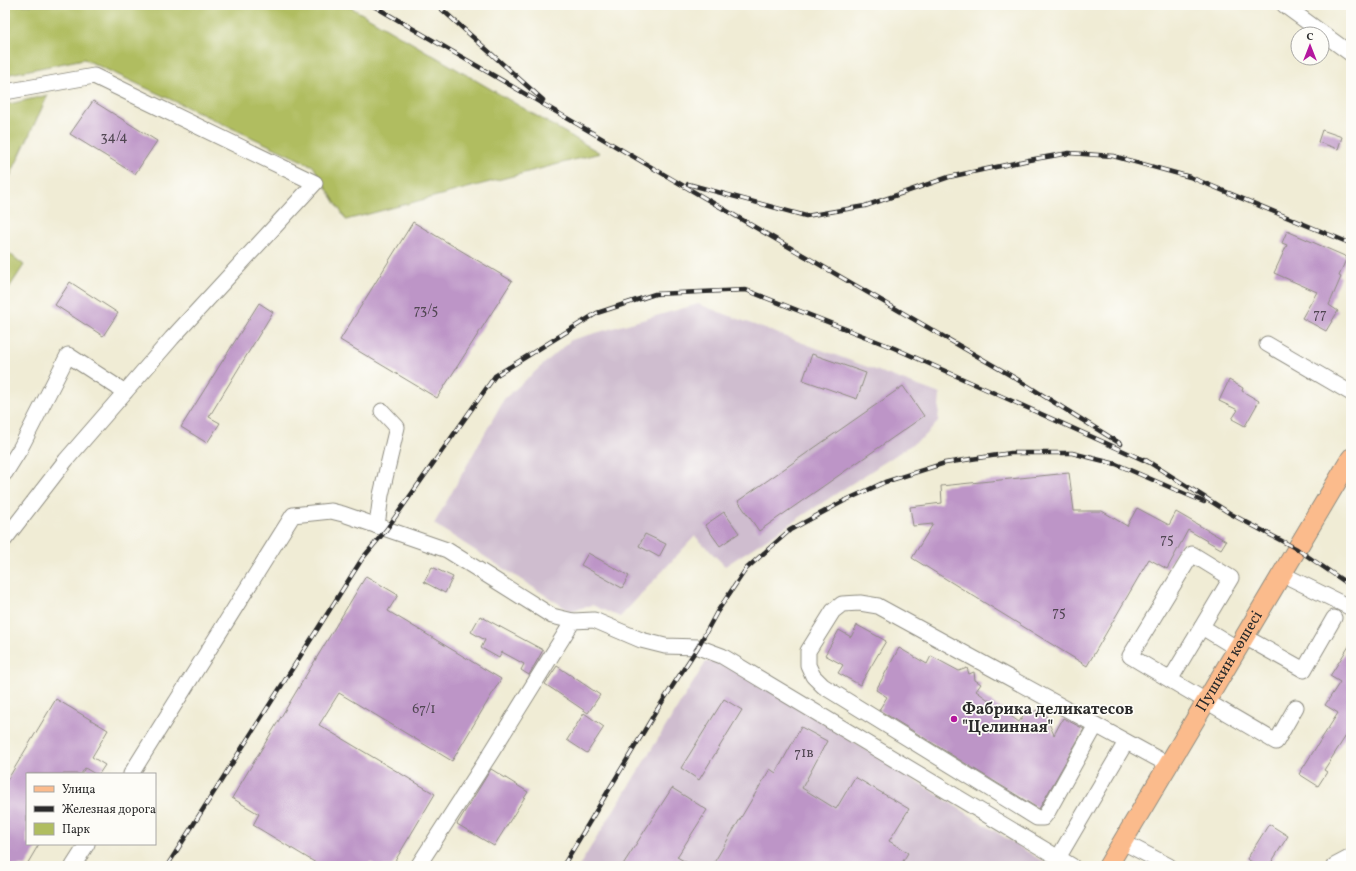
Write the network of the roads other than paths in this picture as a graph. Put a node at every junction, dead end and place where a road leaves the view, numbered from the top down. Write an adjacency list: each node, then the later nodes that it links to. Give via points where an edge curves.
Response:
1 (1284, 5): 2 (street)
2 (1351, 54)
3 (5, 92): 5 (street, via 94,76 315,183)
4 (1268, 344): 6 (street)
5 (125, 392): 9 (street, via 68,354 20,450); 11 (street, via 66,460)
6 (1351, 393)
7 (382, 411): 10 (street, via 397,427 381,495)
8 (1351, 458): 12 (main road, Пушкин көшесі)
9 (5, 473)
10 (377, 526): 15 (street, via 447,550 552,616); 24 (street, via 331,512 293,515)
11 (5, 539)
12 (1282, 574): 13 (street); 17 (main road, Пушкин көшесі)
13 (1351, 608)
14 (1334, 618): 17 (street, via 1304,670)
15 (573, 621): 28 (street, via 594,620 640,640 665,646 698,647 722,656); 30 (street)
16 (1202, 627): 17 (street); 18 (street); 18 (street, via 1231,578 1192,554 1130,656)
17 (1241, 643): 19 (main road, Пушкин көшесі)
18 (1170, 680): 19 (street)
19 (1207, 702): 20 (street, via 1276,742); 23 (main road, Пушкин көшесі)
20 (1296, 707)
21 (1096, 725): 21 (street, via 878,606 842,604 833,611 808,651 808,665 822,686 1037,818 1043,818 1047,813); 22 (street)
22 (1126, 742): 23 (street); 28 (street)
23 (1169, 765): 25 (main road, Пушкин көшесі)
24 (132, 773)
25 (1123, 842): 32 (main road, Пушкин көшесі); 33 (street)
26 (86, 845): 29 (street)
27 (1351, 857): 34 (street)
28 (1058, 858): 31 (street)
29 (73, 866)
30 (418, 866)
31 (1072, 866)
32 (1108, 866)
33 (1169, 866)
34 (1334, 866)

